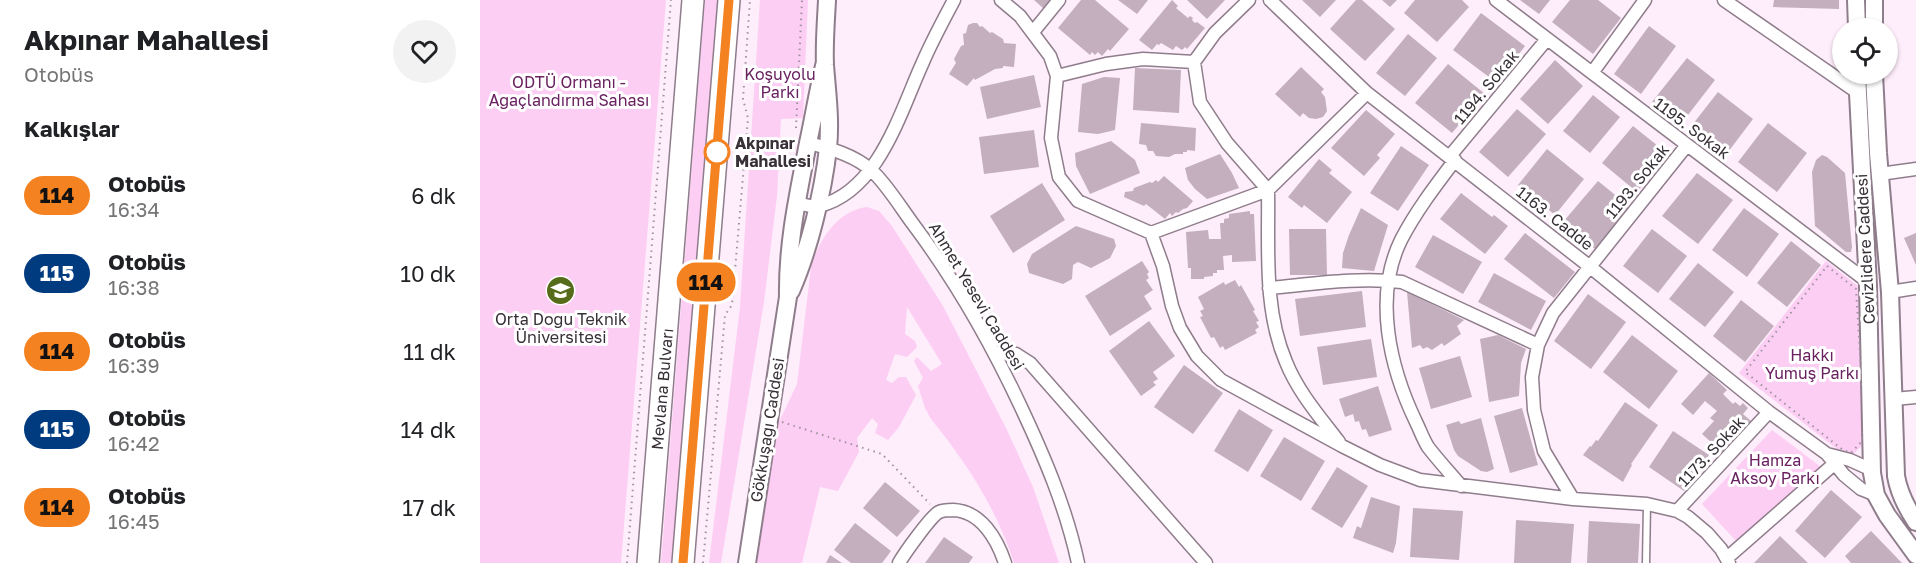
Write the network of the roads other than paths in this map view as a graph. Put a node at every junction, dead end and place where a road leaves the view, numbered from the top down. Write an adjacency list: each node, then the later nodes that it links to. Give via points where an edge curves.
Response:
1 (693, 0): 63 (highway, Mevlana Bulvarı)
2 (729, 0): 64 (highway)
3 (827, 0): 18 (main road)
4 (954, 0): 32 (street)
5 (1001, 0): 16 (street)
6 (1059, 0): 16 (street)
7 (1249, 0): 19 (street, via 1215,33)
8 (1270, 0): 25 (street, 1163. Cadde)
9 (1496, 0): 17 (street, 1195. Sokak)
10 (1645, 0): 20 (street)
11 (1724, 0): 24 (street)
12 (1856, 0): 14 (main road)
13 (1874, 0): 15 (main road)
14 (1857, 18)
15 (1874, 18)
16 (1034, 32): 21 (street, via 1050,56)
17 (1547, 39): 20 (street, 1195. Sokak); 30 (street, 1194. Sokak)
18 (825, 62): 27 (main road); 29 (main road)
19 (1194, 62): 21 (street, via 1143,59); 34 (street, via 1200,102 1227,143)
20 (1592, 73): 28 (street, 1195. Sokak)
21 (1056, 76): 37 (street, via 1051,138 1059,177 1078,201)
22 (1857, 84): 24 (main road, Cevizlidere Caddesi)
23 (1875, 84): 26 (main road, Cevizlidere Caddesi)
24 (1857, 92): 26 (main road); 40 (main road, Cevizlidere Caddesi)
25 (1367, 93): 30 (street, 1163. Cadde); 34 (street)
26 (1876, 104): 33 (main road, Cevizlidere Caddesi)
27 (802, 140): 29 (street, Ahmet Yesevi Caddesi); 35 (main road)
28 (1687, 145): 38 (street, 1193. Sokak); 40 (street, 1195. Sokak)
29 (828, 147): 32 (street, Ahmet Yesevi Caddesi); 36 (main road)
30 (1452, 158): 38 (street, 1163. Cadde); 39 (street, 1194. Sokak, via 1400,242)
31 (1916, 169): 33 (street)
32 (871, 170): 36 (street, via 850,192); 46 (street, Ahmet Yesevi Caddesi, via 936,255)
33 (1880, 174): 43 (main road, Cevizlidere Caddesi)
34 (1268, 190): 37 (street); 41 (street)
35 (796, 203): 36 (street); 44 (main road)
36 (817, 207): 44 (main road)
37 (1151, 233): 50 (street, via 1180,328 1197,356 1221,380)
38 (1589, 266): 45 (street, 1193. Sokak, via 1553,313); 49 (street, 1163. Cadde)
39 (1388, 280): 41 (street); 45 (street, via 1402,282); 54 (street, 1194. Sokak, via 1392,358 1406,401 1427,446)
40 (1868, 282): 52 (main road, Cevizlidere Caddesi)
41 (1269, 288): 50 (street, via 1286,363 1307,401)
42 (1916, 288): 43 (street)
43 (1890, 292): 48 (main road, Cevizlidere Caddesi)
44 (788, 297): 65 (main road, Gökkuşağı Caddesi)
45 (1538, 345): 56 (street, 1193. Sokak, via 1532,377 1534,410 1544,451)
46 (995, 353): 68 (street, Ahmet Yesevi Caddesi, via 1049,469); 69 (street, via 1016,354 1030,363)
47 (1916, 397): 48 (street)
48 (1894, 399): 53 (main road, Cevizlidere Caddesi)
49 (1769, 412): 51 (street, 1163. Cadde); 59 (street, 1173. Sokak)
50 (1342, 446): 54 (street, via 1420,480)
51 (1830, 459): 52 (street, 1163. Cadde, via 1850,460); 55 (street, 1163. Cadde, via 1862,489); 62 (street)
52 (1872, 470): 53 (main road); 55 (main road, Cevizlidere Caddesi)
53 (1896, 476): 57 (main road, Cevizlidere Caddesi)
54 (1461, 486): 56 (street)
55 (1876, 495): 57 (main road); 61 (main road, Cevizlidere Caddesi)
56 (1573, 499): 58 (street)
57 (1902, 499): 60 (main road, Cevizlidere Caddesi)
58 (1647, 504): 59 (street); 70 (lane)
59 (1677, 511): 62 (street, via 1707,533)
60 (1916, 522)
61 (1916, 555)
62 (1728, 561)
63 (648, 563)
64 (683, 563)
65 (747, 563)
66 (899, 563): 67 (street, via 939,512 958,511 985,525)
67 (1005, 563)
68 (1078, 563)
69 (1206, 563)
70 (1646, 563)

